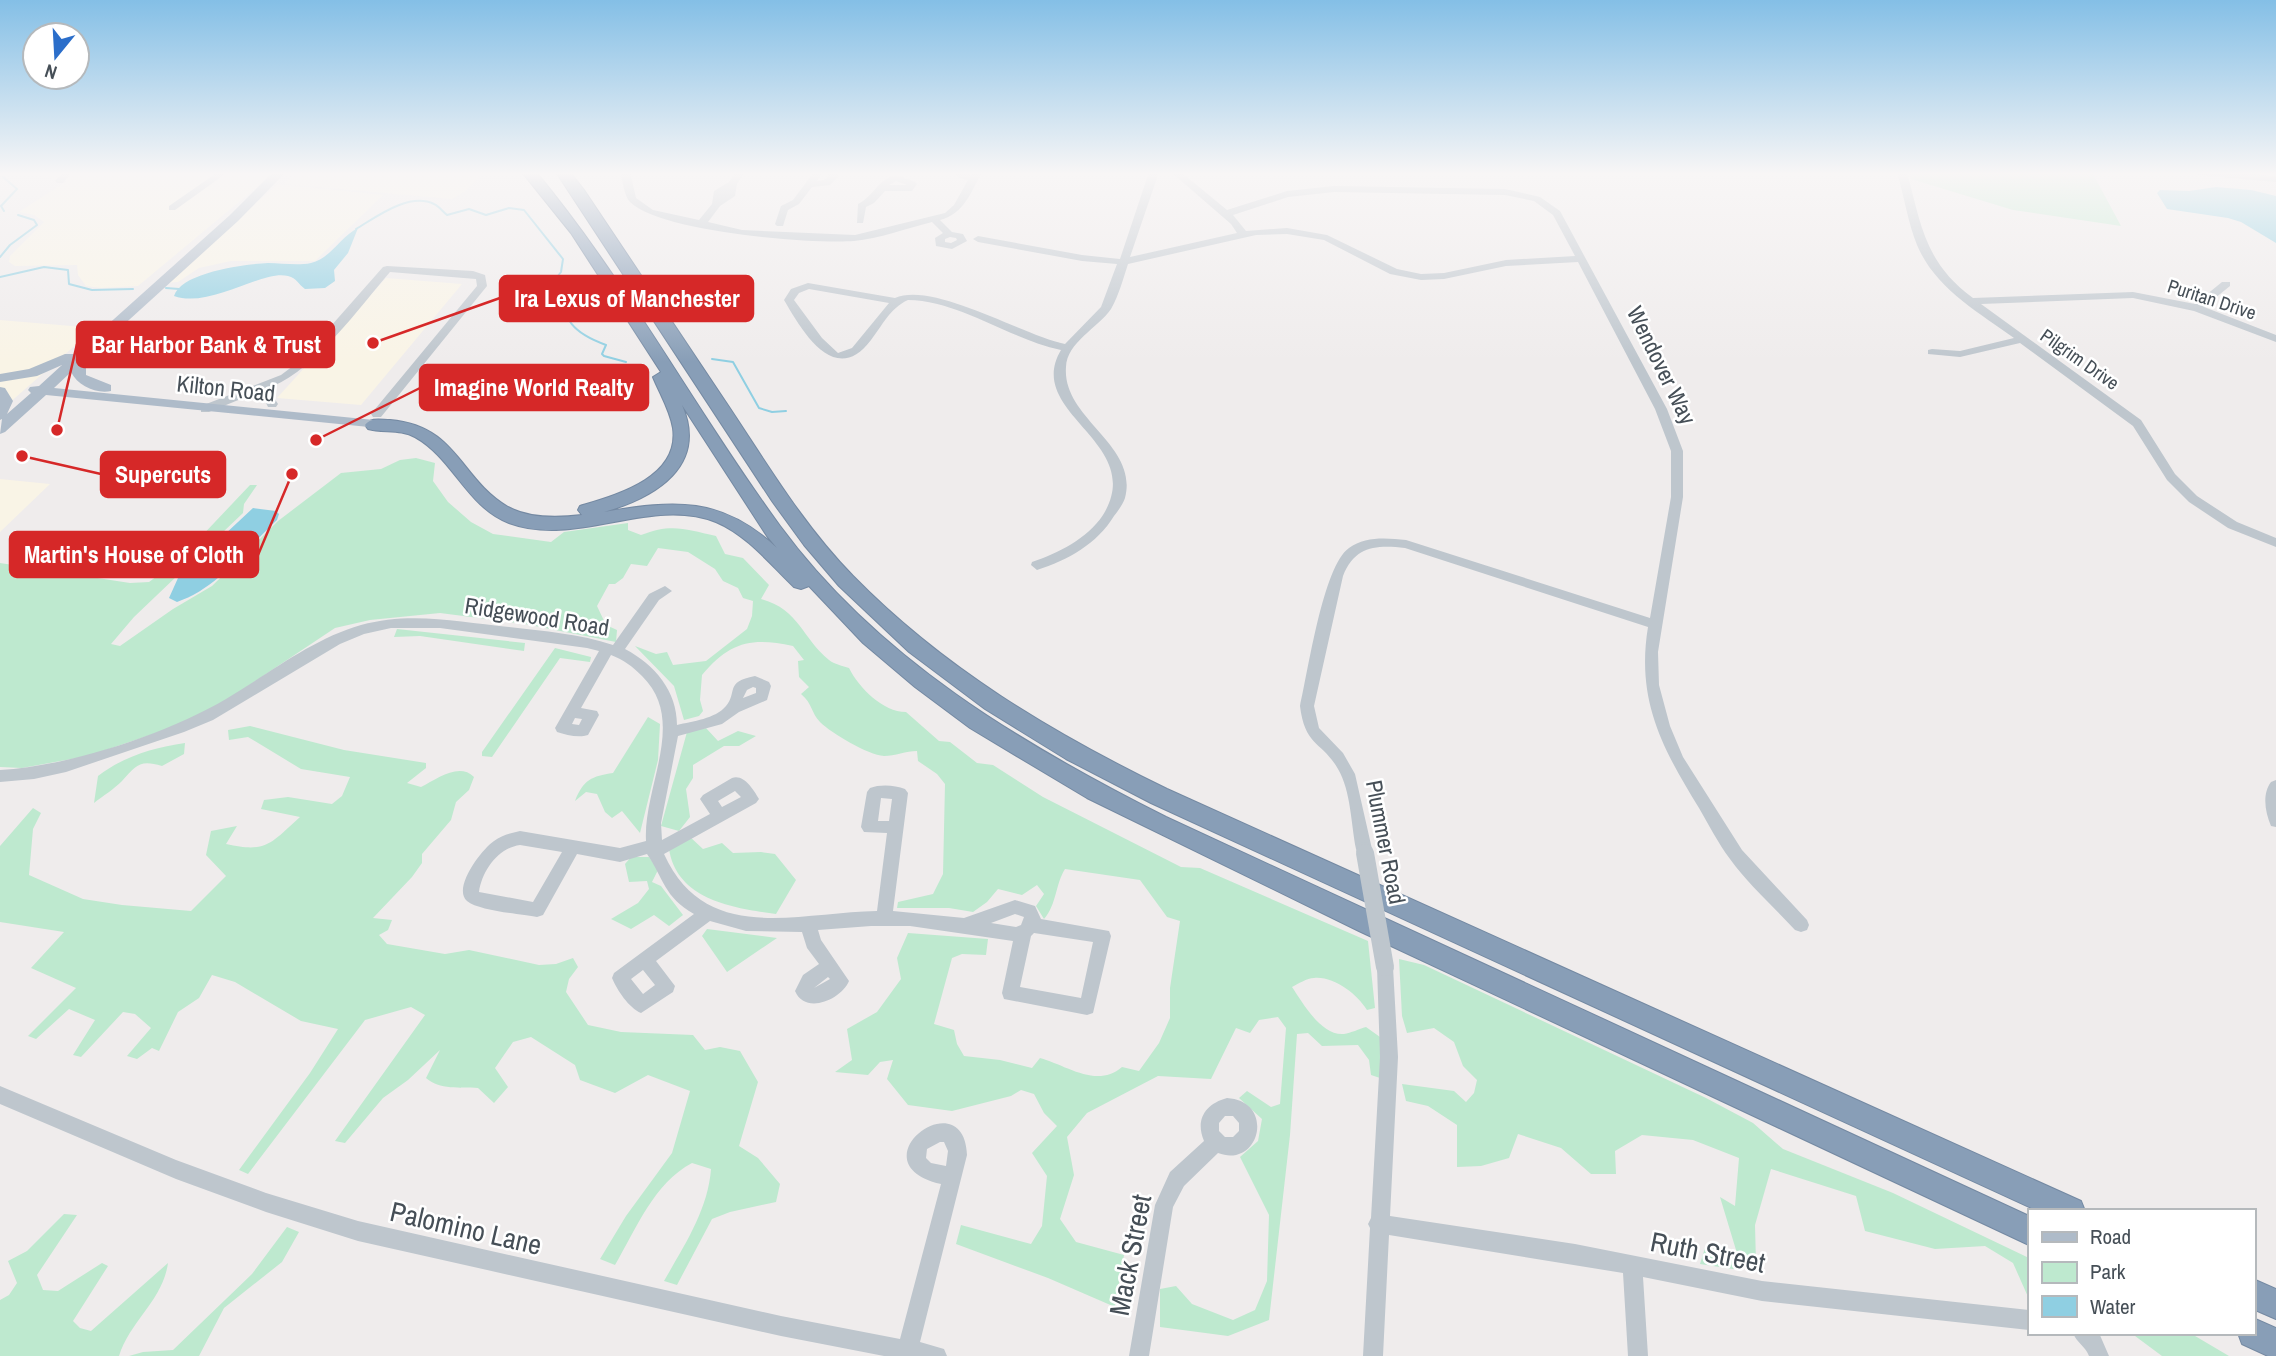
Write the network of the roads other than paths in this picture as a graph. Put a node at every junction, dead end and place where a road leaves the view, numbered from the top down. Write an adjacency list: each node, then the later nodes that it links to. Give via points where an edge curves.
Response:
1 (206, 235): 26 (main road)
2 (580, 235): 21 (highway)
3 (609, 235): 66 (highway, via 783,503 825,559 905,637 993,704 1149,791)
4 (765, 235): 12 (street)
5 (851, 235): 13 (street)
6 (866, 235): 13 (street)
7 (1132, 235): 16 (street)
8 (1242, 235): 16 (street)
9 (1320, 235): 15 (street, via 1394,272 1415,276 1444,276 1515,262)
10 (1568, 235): 15 (street, Wendover Way)
11 (1921, 235): 19 (street, Pilgrim Drive, via 1928,258)
12 (772, 236): 13 (street)
13 (849, 239)
14 (978, 239): 16 (street)
15 (1582, 259): 42 (street, Wendover Way, via 1664,414 1677,451 1677,497)
16 (1123, 262): 24 (street, via 1105,309)
17 (2226, 284): 20 (street)
18 (895, 301): 18 (street, via 858,349 838,356 828,352 789,300 795,291 808,286); 24 (street, via 911,297 935,300 1044,344)
19 (1969, 301): 20 (street, Puritan Drive, via 2116,294); 22 (street, Pilgrim Drive)
20 (2197, 308): 23 (street, Puritan Drive)
21 (645, 336): 37 (highway, via 681,427 681,446 670,467 649,485 604,506 553,513 511,503 440,430 425,423); 43 (highway, via 774,531 830,599)
22 (2022, 339): 25 (street, via 1961,354); 39 (street, Pilgrim Drive, via 2137,423 2170,476 2187,494 2211,513)
23 (2276, 339)
24 (1068, 348): 40 (street, via 1060,364 1061,390 1109,450 1118,473 1118,499 1093,534 1064,555)
25 (1932, 352)
26 (74, 358): 28 (main road, via 32,373); 30 (main road); 31 (main road, via 81,379)
27 (295, 368): 29 (street); 34 (street); 37 (street, via 387,269 482,278 482,286)
28 (0, 378)
29 (268, 385): 34 (street); 35 (street, via 265,393)
30 (41, 387): 31 (main road, Kilton Road); 33 (main road, Kilton Road); 36 (main road); 38 (main road)
31 (106, 388): 34 (main road, Kilton Road)
32 (0, 391): 36 (main road, via 6,401)
33 (81, 397): 34 (main road, Kilton Road); 38 (main road, via 46,405)
34 (214, 402): 35 (main road, Kilton Road); 37 (main road, Kilton Road)
35 (272, 404): 37 (main road, Kilton Road)
36 (0, 416)
37 (376, 420): 43 (highway, via 423,434 488,502 516,518 570,523 675,510 721,517 743,528 823,603)
38 (0, 429)
39 (2276, 543)
40 (1037, 565)
41 (665, 591): 44 (street, via 654,597)
42 (1654, 624): 58 (street, Wendover Way, via 1653,685 1676,759 1736,855); 67 (street, Plummer Road, bridge, via 1406,544 1372,542 1340,563 1307,717 1318,740 1347,772 1385,967 1389,1057)
43 (873, 641): 68 (highway, via 978,723 1103,798)
44 (612, 651): 46 (street); 47 (street, Ridgewood Road, via 633,660 657,682); 48 (street, Ridgewood Road, via 573,641 430,623 376,626 331,642 178,729 55,771)
45 (734, 708): 47 (street, via 716,720)
46 (572, 712)
47 (673, 732): 54 (street, Ridgewood Road, via 653,811)
48 (0, 776)
49 (2276, 786): 51 (street, via 2272,792)
50 (720, 816): 54 (street)
51 (2276, 821)
52 (896, 827): 56 (street)
53 (573, 848): 53 (street, via 507,839 488,855 471,895 537,910); 54 (street, via 620,855)
54 (654, 849): 55 (street, Ridgewood Road, via 675,889)
55 (708, 913): 57 (street, Ridgewood Road, via 756,925); 61 (street)
56 (884, 918): 57 (street, Ridgewood Road); 59 (street, Ridgewood Road)
57 (808, 922): 62 (street, via 813,943)
58 (1801, 925)
59 (963, 926): 60 (street, Ridgewood Road, via 1016,934); 60 (street, Ridgewood Road, via 1017,907 1030,912)
60 (1028, 929): 60 (street, via 1010,993 1087,1007 1103,936)
61 (645, 960)
62 (830, 966)
63 (0, 1095): 75 (street, Palomino Lane, via 173,1169 345,1228)
64 (1217, 1142): 77 (street, Mack Street, via 1177,1179 1164,1205)
65 (952, 1177): 75 (street)
66 (2067, 1209)
67 (1378, 1224): 69 (street, Ruth Street); 78 (street, Plummer Road)
68 (2028, 1231)
69 (1632, 1266): 72 (street, Ruth Street, via 1762,1291); 79 (street)
70 (2255, 1295): 71 (highway)
71 (2276, 1304)
72 (2028, 1320)
73 (2255, 1334): 74 (highway)
74 (2276, 1344)
75 (906, 1353): 76 (street, Palomino Lane)
76 (937, 1356)
77 (1139, 1356)
78 (1373, 1356)
79 (1638, 1356)

